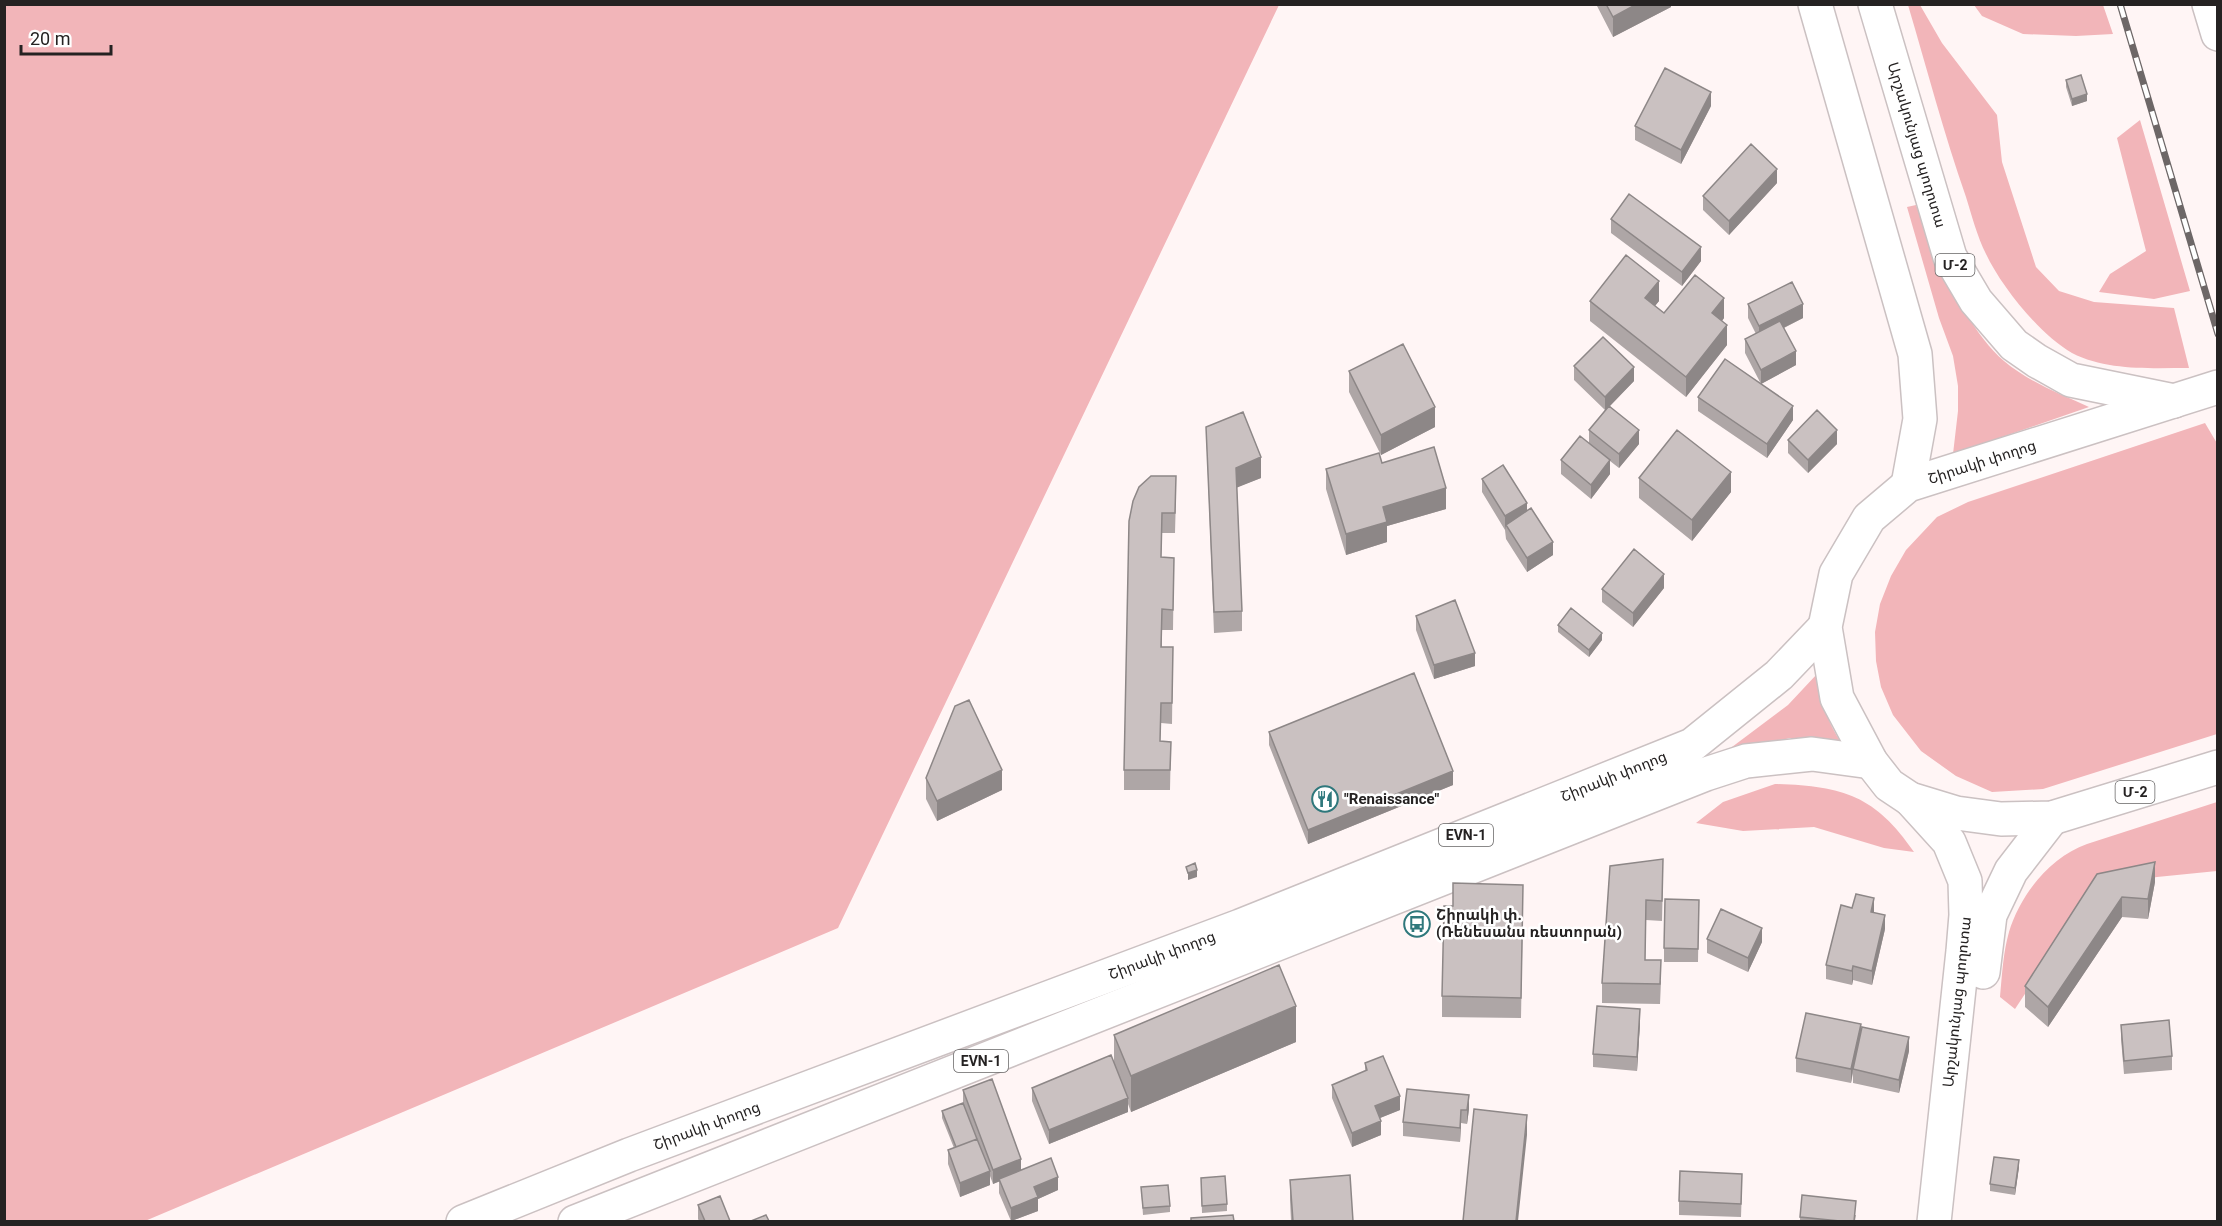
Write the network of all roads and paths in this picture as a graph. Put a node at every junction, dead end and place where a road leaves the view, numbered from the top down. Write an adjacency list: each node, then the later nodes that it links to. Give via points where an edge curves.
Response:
1 (1815, 4): 6 (main road, via 1915,354 1920,419)
2 (1875, 4): 5 (main road, Արշակունյաց պողոտա / Մ-2, via 1950,257 1976,301 2013,345 2071,380 2121,392)
3 (2209, 4): 4 (main road)
4 (2217, 34)
5 (2196, 394): 6 (main road, Շիրակի փողոց / Մ-2)
6 (1908, 485): 7 (main road, Շիրակի փողոց / Մ-2, via 1869,518 1836,574)
7 (1825, 627): 8 (main road, Շիրակի փողոց / Մ-2, via 1837,698); 12 (main road, Շիրակի փողոց / EVN-1, via 1779,675 1692,745 1239,926 628,1155)
8 (1871, 762): 10 (main road, Շիրակի փողոց / Մ-2, via 1889,785); 13 (main road, EVN-1, via 1812,754 1746,761 1706,774)
9 (2217, 767): 11 (main road, Շիրակի փողոց / Մ-2)
10 (1910, 799): 11 (main road, Շիրակի փողոց / Մ-2, via 1956,813 2001,819); 14 (main road, Արշակունյաց պողոտա, via 1949,842 1965,881 1963,951)
11 (2052, 818): 15 (main road, Արշակունյաց պողոտա, via 2011,871 1990,915)
12 (463, 1221)
13 (575, 1221)
14 (1934, 1221)
15 (1957, 1221)

